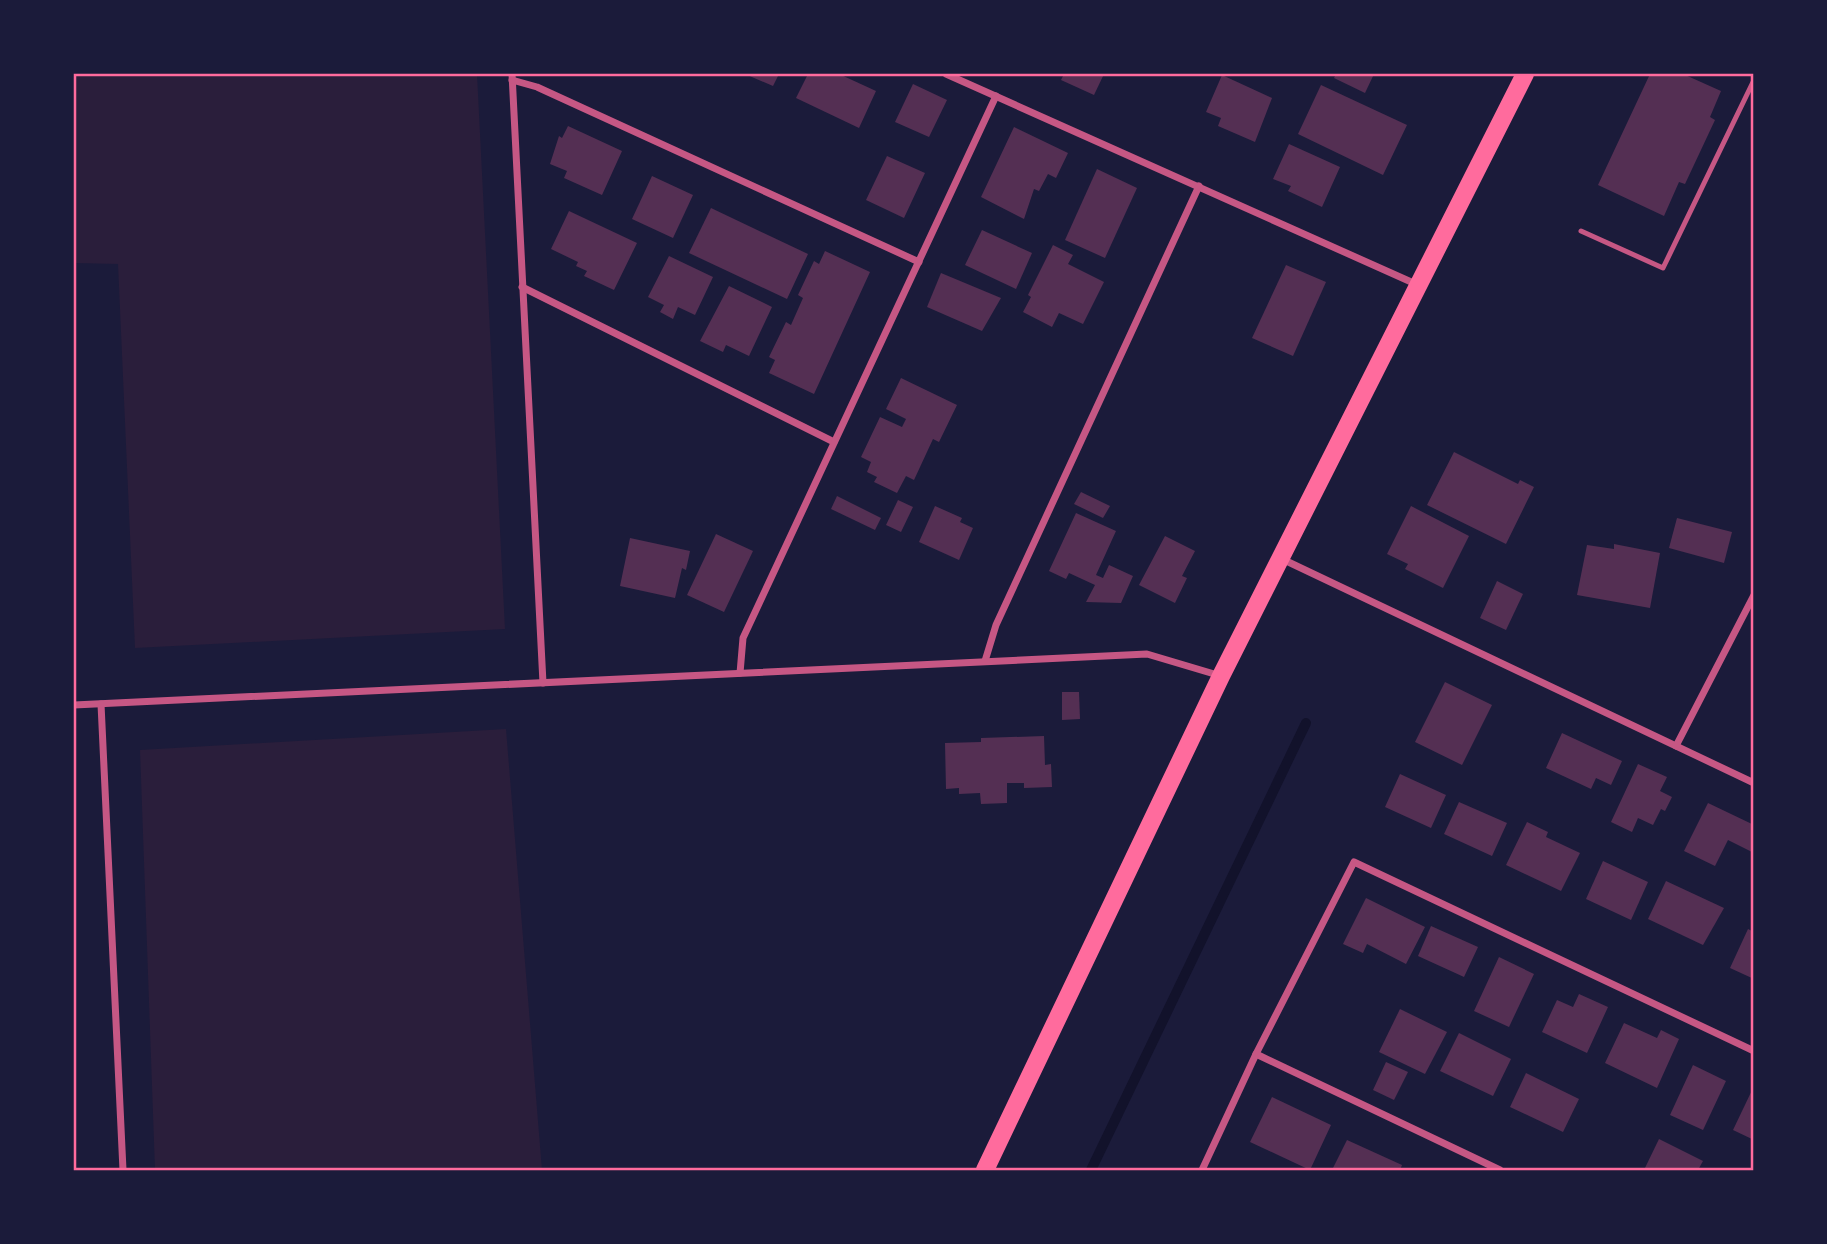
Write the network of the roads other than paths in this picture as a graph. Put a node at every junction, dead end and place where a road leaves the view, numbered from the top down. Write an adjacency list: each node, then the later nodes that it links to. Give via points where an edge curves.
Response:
1 (946, 74): 5 (street)
2 (1525, 74): 9 (main road)
3 (512, 77): 8 (street); 10 (street)
4 (1754, 80): 7 (lane, via 1663,268)
5 (996, 96): 6 (street); 8 (street)
6 (1199, 186): 9 (street); 14 (street, via 996,625)
7 (1581, 230)
8 (919, 262): 11 (street)
9 (1418, 285): 12 (main road)
10 (522, 287): 11 (street); 17 (street)
11 (834, 442): 15 (street, via 743,638)
12 (1281, 558): 16 (main road); 20 (street)
13 (1754, 595): 20 (street)
14 (985, 661): 15 (street); 16 (street, via 1147,654)
15 (740, 673): 17 (street)
16 (1221, 676): 25 (main road)
17 (543, 683): 18 (street)
18 (101, 704): 19 (street); 24 (street)
19 (74, 705)
20 (1676, 746): 21 (street)
21 (1754, 783)
22 (1754, 1051): 23 (street, via 1354,862)
23 (1256, 1054): 26 (street); 27 (street)
24 (123, 1171)
25 (985, 1171)
26 (1202, 1171)
27 (1500, 1171)

